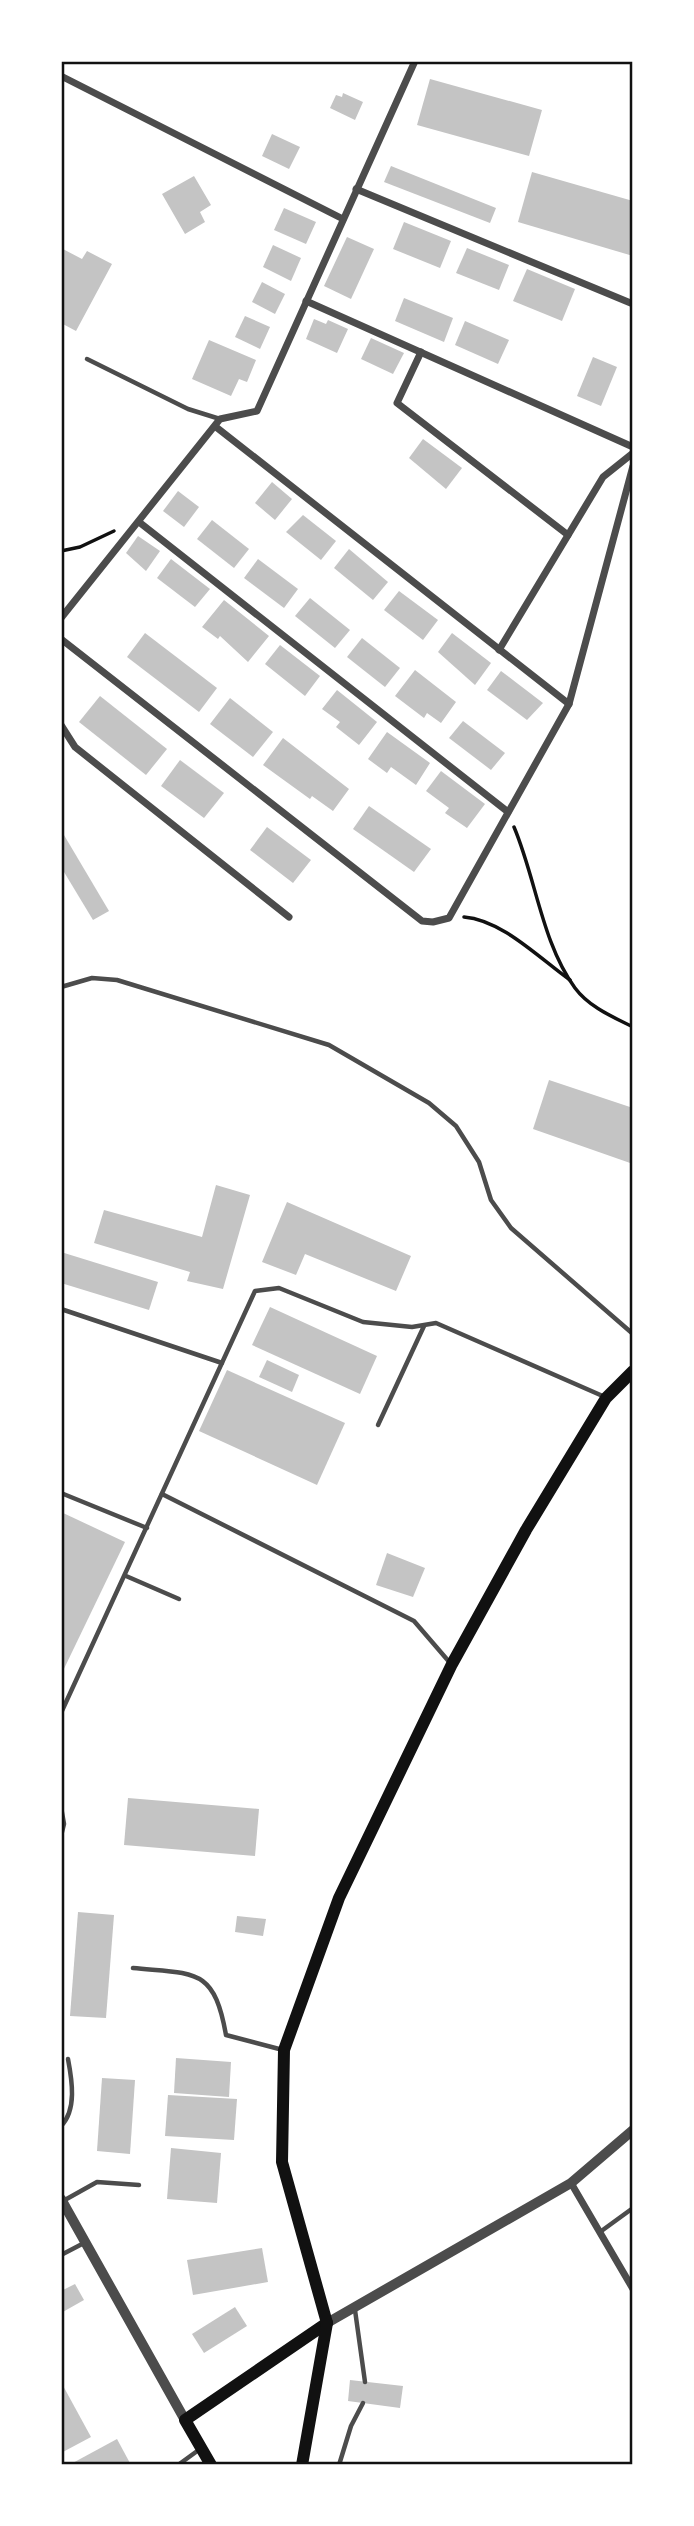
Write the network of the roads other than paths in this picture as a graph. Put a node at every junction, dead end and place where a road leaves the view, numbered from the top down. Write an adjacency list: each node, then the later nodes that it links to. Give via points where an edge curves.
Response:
1 (415, 61): 3 (street)
2 (61, 76): 4 (street)
3 (356, 189): 4 (street); 6 (street)
4 (342, 219): 5 (street)
5 (306, 301): 7 (street); 9 (street, via 257,411)
6 (633, 304)
7 (421, 352): 11 (street); 15 (street, via 397,403)
8 (87, 359): 9 (lane, via 188,409)
9 (220, 419): 10 (street)
10 (216, 427): 14 (street); 18 (street)
11 (633, 447)
12 (633, 453): 15 (street, via 603,477)
13 (633, 466): 19 (street)
14 (139, 522): 16 (street); 21 (street)
15 (568, 535): 18 (street)
16 (61, 618)
17 (61, 639): 21 (street, via 422,921 449,918)
18 (499, 650): 19 (street)
19 (569, 704): 21 (street)
20 (61, 725): 22 (street, via 75,747)
21 (508, 812)
22 (289, 917)
23 (61, 987): 26 (lane, via 92,978 117,980 329,1045 429,1103 456,1126 479,1162 491,1200 511,1228)
24 (61, 1309): 27 (lane)
25 (424, 1325): 27 (lane, via 363,1322 279,1288 255,1291); 29 (lane, via 436,1323); 30 (lane)
26 (633, 1334)
27 (222, 1363): 32 (lane)
28 (633, 1371): 29 (main road)
29 (606, 1398): 36 (main road)
30 (378, 1425)
31 (61, 1493): 33 (lane)
32 (162, 1494): 33 (lane); 36 (lane, via 414,1621)
33 (147, 1528): 34 (lane)
34 (125, 1576): 35 (lane); 37 (lane)
35 (179, 1599)
36 (452, 1664): 41 (main road, via 340,1898)
37 (61, 1713)
38 (61, 1807): 39 (lane)
39 (61, 1836)
40 (134, 1968): 41 (lane, via 197,1975 214,1989 226,2035)
41 (284, 2050): 54 (main road, via 282,2162)
42 (68, 2059): 43 (lane, via 71,2105)
43 (61, 2126)
44 (633, 2130): 45 (street)
45 (571, 2183): 49 (street); 53 (street)
46 (139, 2185): 47 (lane, via 97,2182)
47 (62, 2200): 50 (street)
48 (633, 2208): 49 (lane)
49 (600, 2232): 52 (street)
50 (85, 2242): 51 (lane); 57 (street)
51 (61, 2255)
52 (633, 2288)
53 (354, 2307): 54 (street); 55 (lane)
54 (327, 2323): 57 (main road); 61 (main road)
55 (365, 2382)
56 (363, 2403): 62 (lane)
57 (185, 2420): 58 (main road)
58 (202, 2448): 59 (lane); 60 (main road)
59 (178, 2465)
60 (211, 2465)
61 (303, 2465)
62 (339, 2465)

